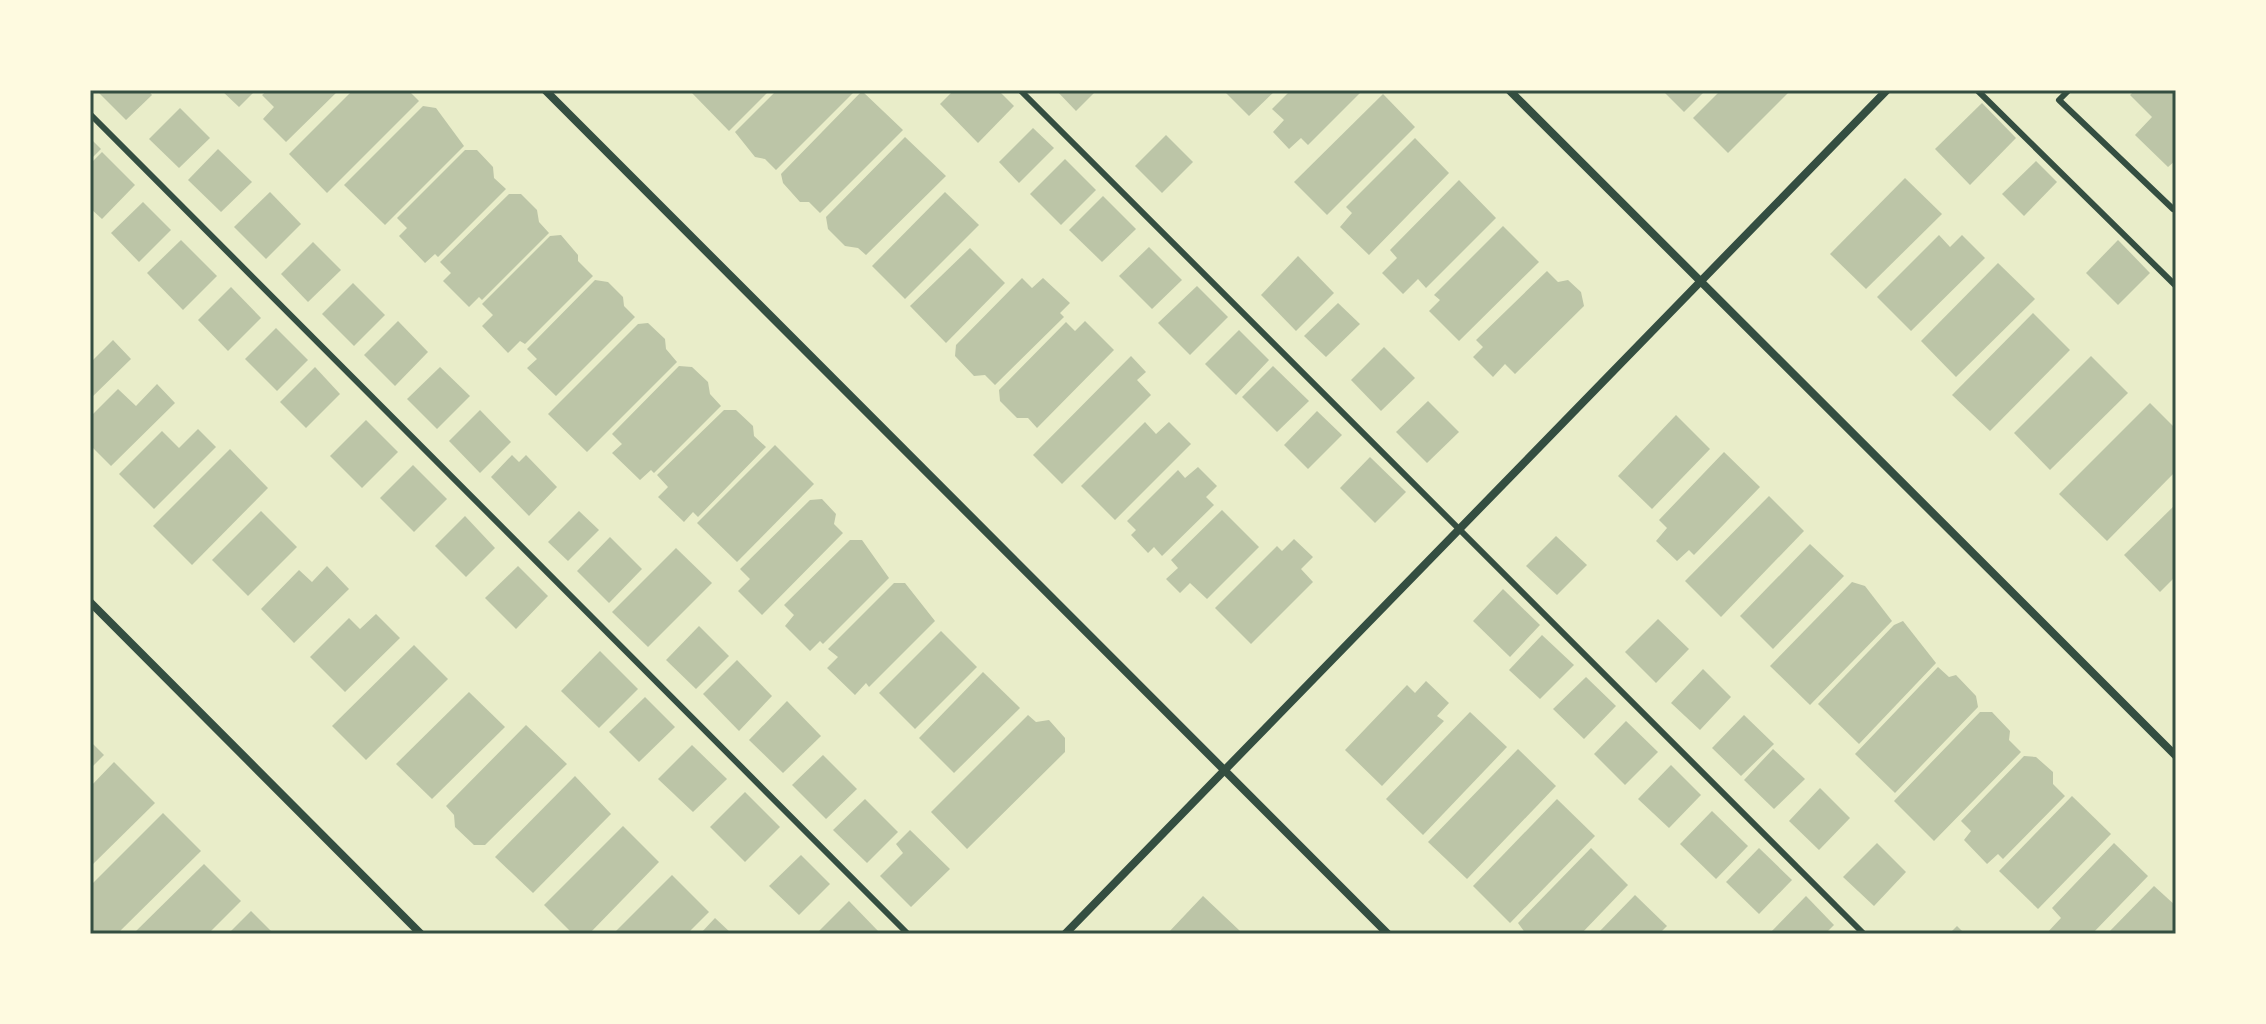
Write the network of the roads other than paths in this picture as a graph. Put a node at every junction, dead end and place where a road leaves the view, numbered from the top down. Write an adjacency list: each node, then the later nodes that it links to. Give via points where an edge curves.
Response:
1 (545, 90): 14 (street)
2 (1020, 90): 11 (lane)
3 (1509, 90): 9 (street)
4 (1887, 90): 9 (street)
5 (1977, 90): 10 (lane)
6 (2069, 90): 8 (lane, via 2059,100 2173,209)
7 (90, 114): 16 (lane)
8 (2176, 206)
9 (1701, 282): 11 (street); 13 (street)
10 (2176, 286)
11 (1459, 529): 14 (street); 19 (lane)
12 (90, 602): 15 (street)
13 (2176, 756)
14 (1224, 770): 17 (street); 18 (street)
15 (421, 934)
16 (908, 934)
17 (1065, 934)
18 (1388, 934)
19 (1864, 934)

